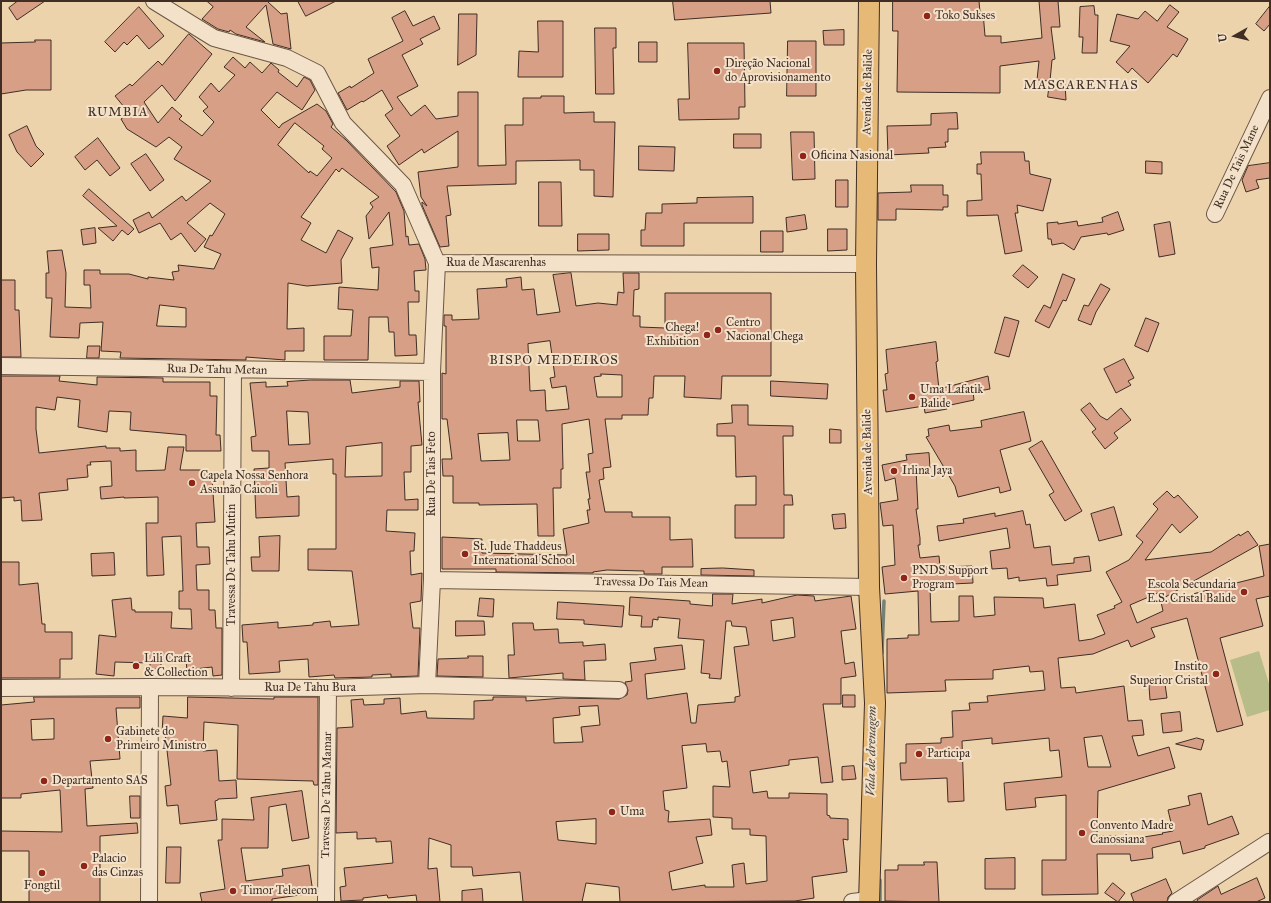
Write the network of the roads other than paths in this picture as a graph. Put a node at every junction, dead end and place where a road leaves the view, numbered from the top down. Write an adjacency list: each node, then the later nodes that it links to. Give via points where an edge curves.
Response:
1 (154, 1): 5 (street, Rua de Mascarenhas, via 214,38 287,58 317,72 343,123 403,185)
2 (869, 1): 6 (main road, Avenida de Balide)
3 (1270, 98): 4 (street, Rua De Tais Mane)
4 (1215, 214)
5 (437, 263): 6 (street, Rua de Mascarenhas); 9 (street, Rua De Tais Feto)
6 (866, 264): 11 (main road, Avenida de Balide)
7 (1, 366): 8 (street, Rua De Tahu Metan)
8 (233, 370): 9 (street, Rua De Tahu Metan); 15 (street, Travessa De Tahu Mutin)
9 (432, 372): 10 (street, Rua De Tais Feto)
10 (432, 580): 11 (street, Travessa Do Tais Mean); 12 (street, Rua De Tais Feto)
11 (870, 587): 19 (main road, Avenida de Balide, via 875,703)
12 (426, 685): 16 (street, Rua De Tahu Bura); 17 (street, Rua De Tahu Bura)
13 (150, 687): 14 (street, Rua De Tahu Bura); 15 (street, Rua De Tahu Bura); 20 (street)
14 (1, 688)
15 (231, 688): 16 (street, Rua De Tahu Bura)
16 (328, 688): 21 (street, Travessa De Tahu Mamar)
17 (619, 690)
18 (1268, 842): 22 (street)
19 (863, 901)
20 (150, 902)
21 (326, 902)
22 (1176, 902)

